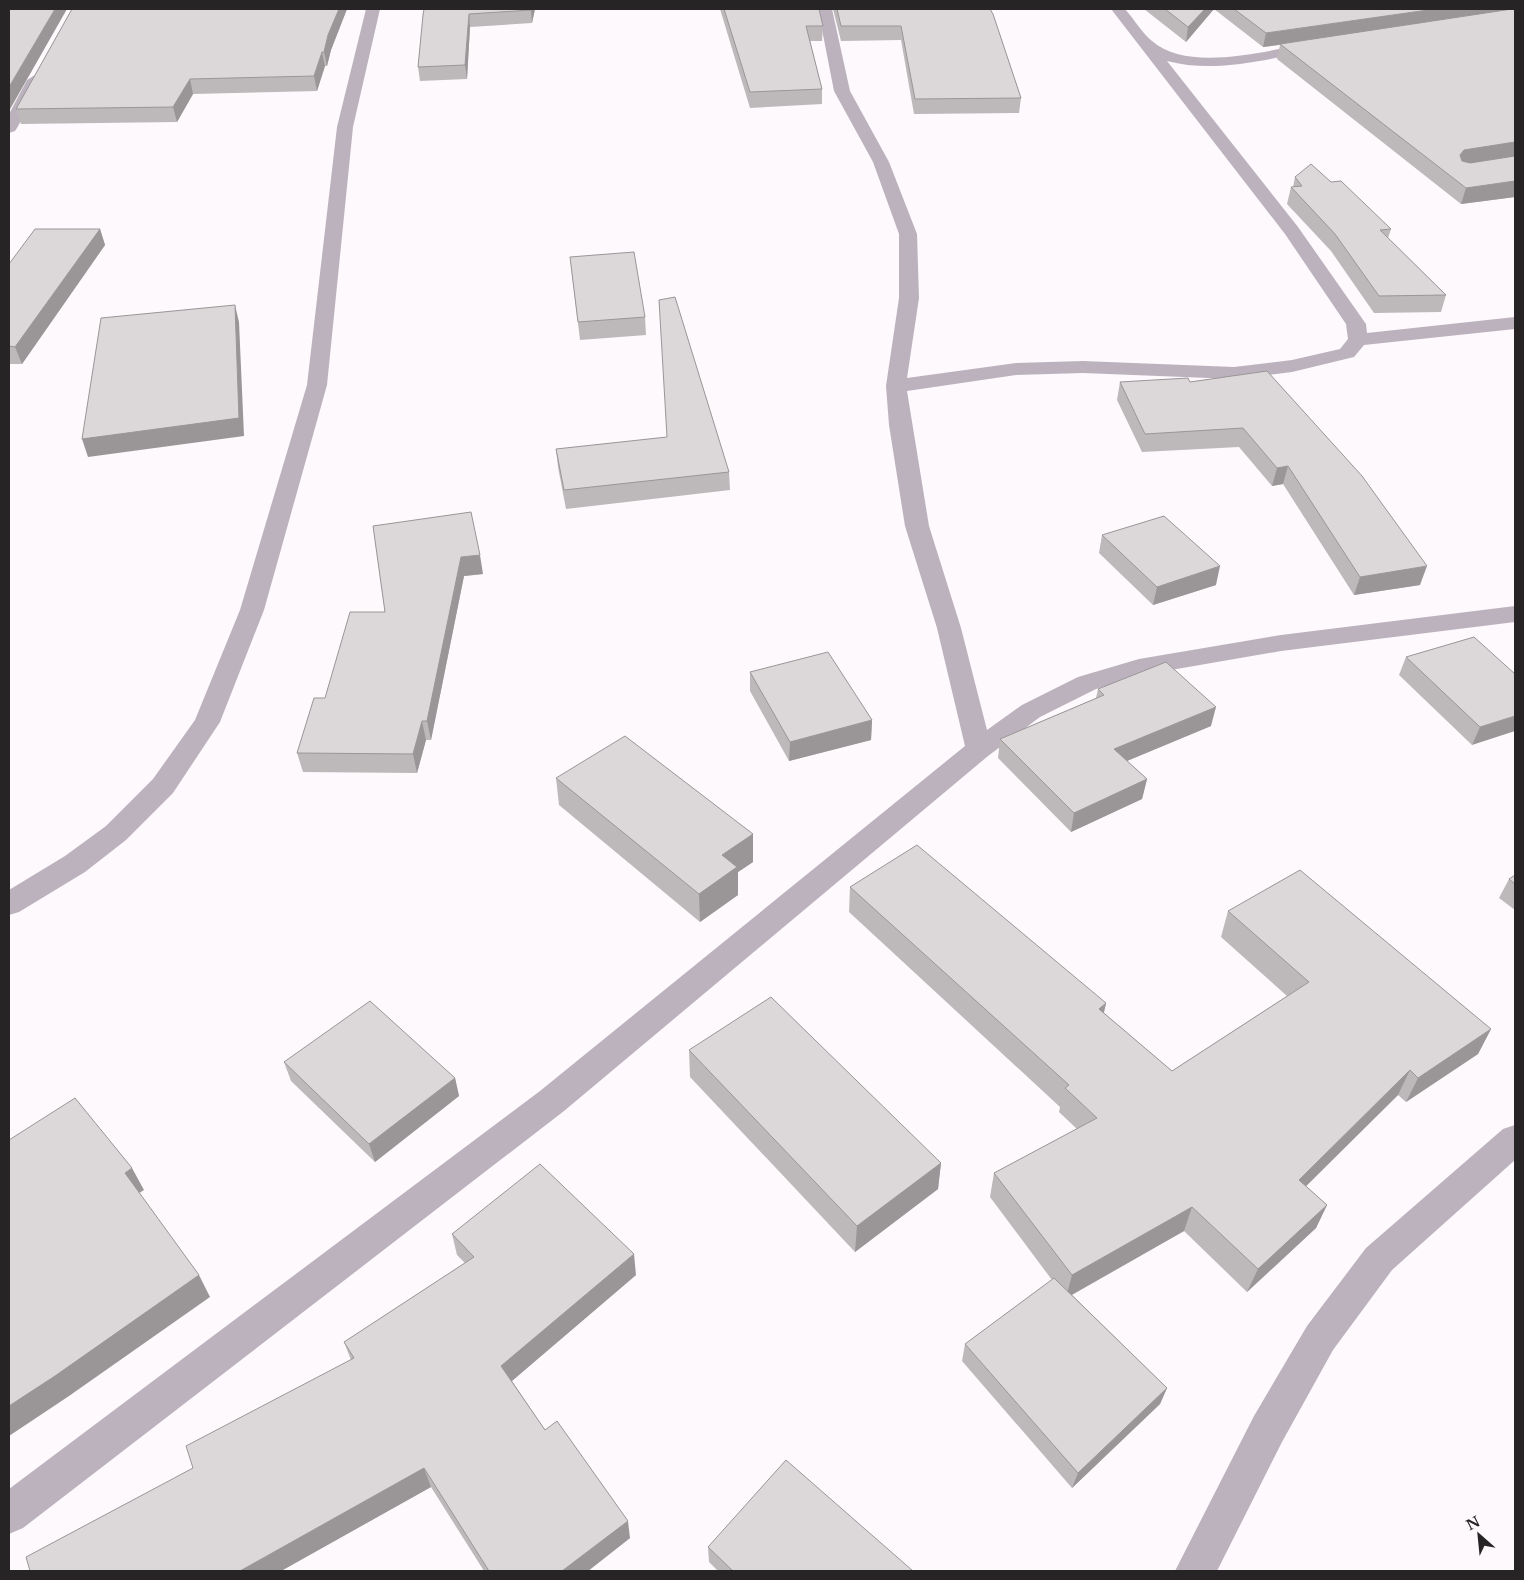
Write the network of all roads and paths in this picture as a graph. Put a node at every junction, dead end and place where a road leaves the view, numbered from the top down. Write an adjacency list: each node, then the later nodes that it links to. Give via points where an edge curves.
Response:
1 (373, 9): 13 (street, via 345,127 318,385 252,610 207,722 163,786 116,833 75,864)
2 (825, 9): 10 (street, via 842,91 881,162 908,234 909,298)
3 (1118, 9): 5 (street)
4 (1335, 43): 5 (street, via 1210,62 1172,59)
5 (1148, 46): 9 (street, via 1292,231 1356,324)
6 (43, 66): 7 (street)
7 (9, 128)
8 (1515, 323): 9 (street)
9 (1358, 340): 10 (street, via 1347,353 1292,366 1234,373 1083,367 1016,369)
10 (896, 386): 12 (street, via 917,526 949,628)
11 (1515, 614): 12 (street, via 1281,643 1139,667 1087,683 1031,711)
12 (979, 749): 15 (street, via 552,1101)
13 (9, 904)
14 (1515, 1139): 16 (street, via 1378,1259 1320,1338 1268,1429)
15 (9, 1514)
16 (1195, 1571)

